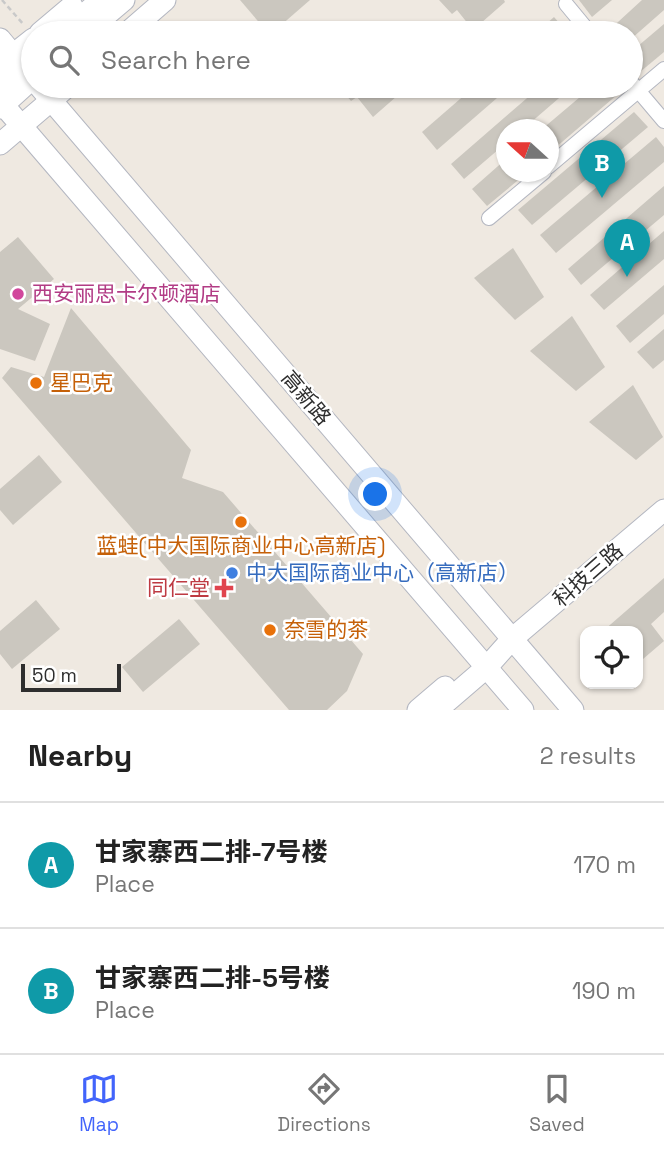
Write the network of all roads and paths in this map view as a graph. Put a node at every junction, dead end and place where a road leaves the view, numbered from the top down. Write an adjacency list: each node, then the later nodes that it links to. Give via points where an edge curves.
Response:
1 (2, 0): 7 (path)
2 (79, 0): 8 (main road)
3 (100, 0): 9 (main road)
4 (124, 0): 10 (main road)
5 (165, 0): 11 (main road)
6 (566, 4): 12 (street)
7 (22, 21)
8 (50, 21)
9 (76, 21)
10 (99, 21)
11 (141, 21)
12 (580, 21)
13 (0, 39): 14 (main road)
14 (21, 65)
15 (664, 69): 17 (street)
16 (21, 73): 22 (main road)
17 (643, 81)
18 (643, 96): 23 (street)
19 (46, 98): 24 (main road)
20 (60, 98): 30 (main road, 高新路)
21 (622, 98): 26 (street)
22 (1, 100): 24 (main road, 高新路)
23 (664, 121)
24 (22, 125): 25 (main road); 31 (main road, 高新路)
25 (0, 144)
26 (559, 157)
27 (532, 182): 28 (street)
28 (489, 218)
29 (659, 521): 30 (main road, 科技三路)
30 (512, 639): 31 (main road, 科技三路); 35 (main road, 高新路)
31 (484, 662): 32 (main road, 科技三路); 33 (main road, 科技三路); 34 (main road, 高新路)
32 (418, 710)
33 (437, 710)
34 (523, 710)
35 (573, 710)

